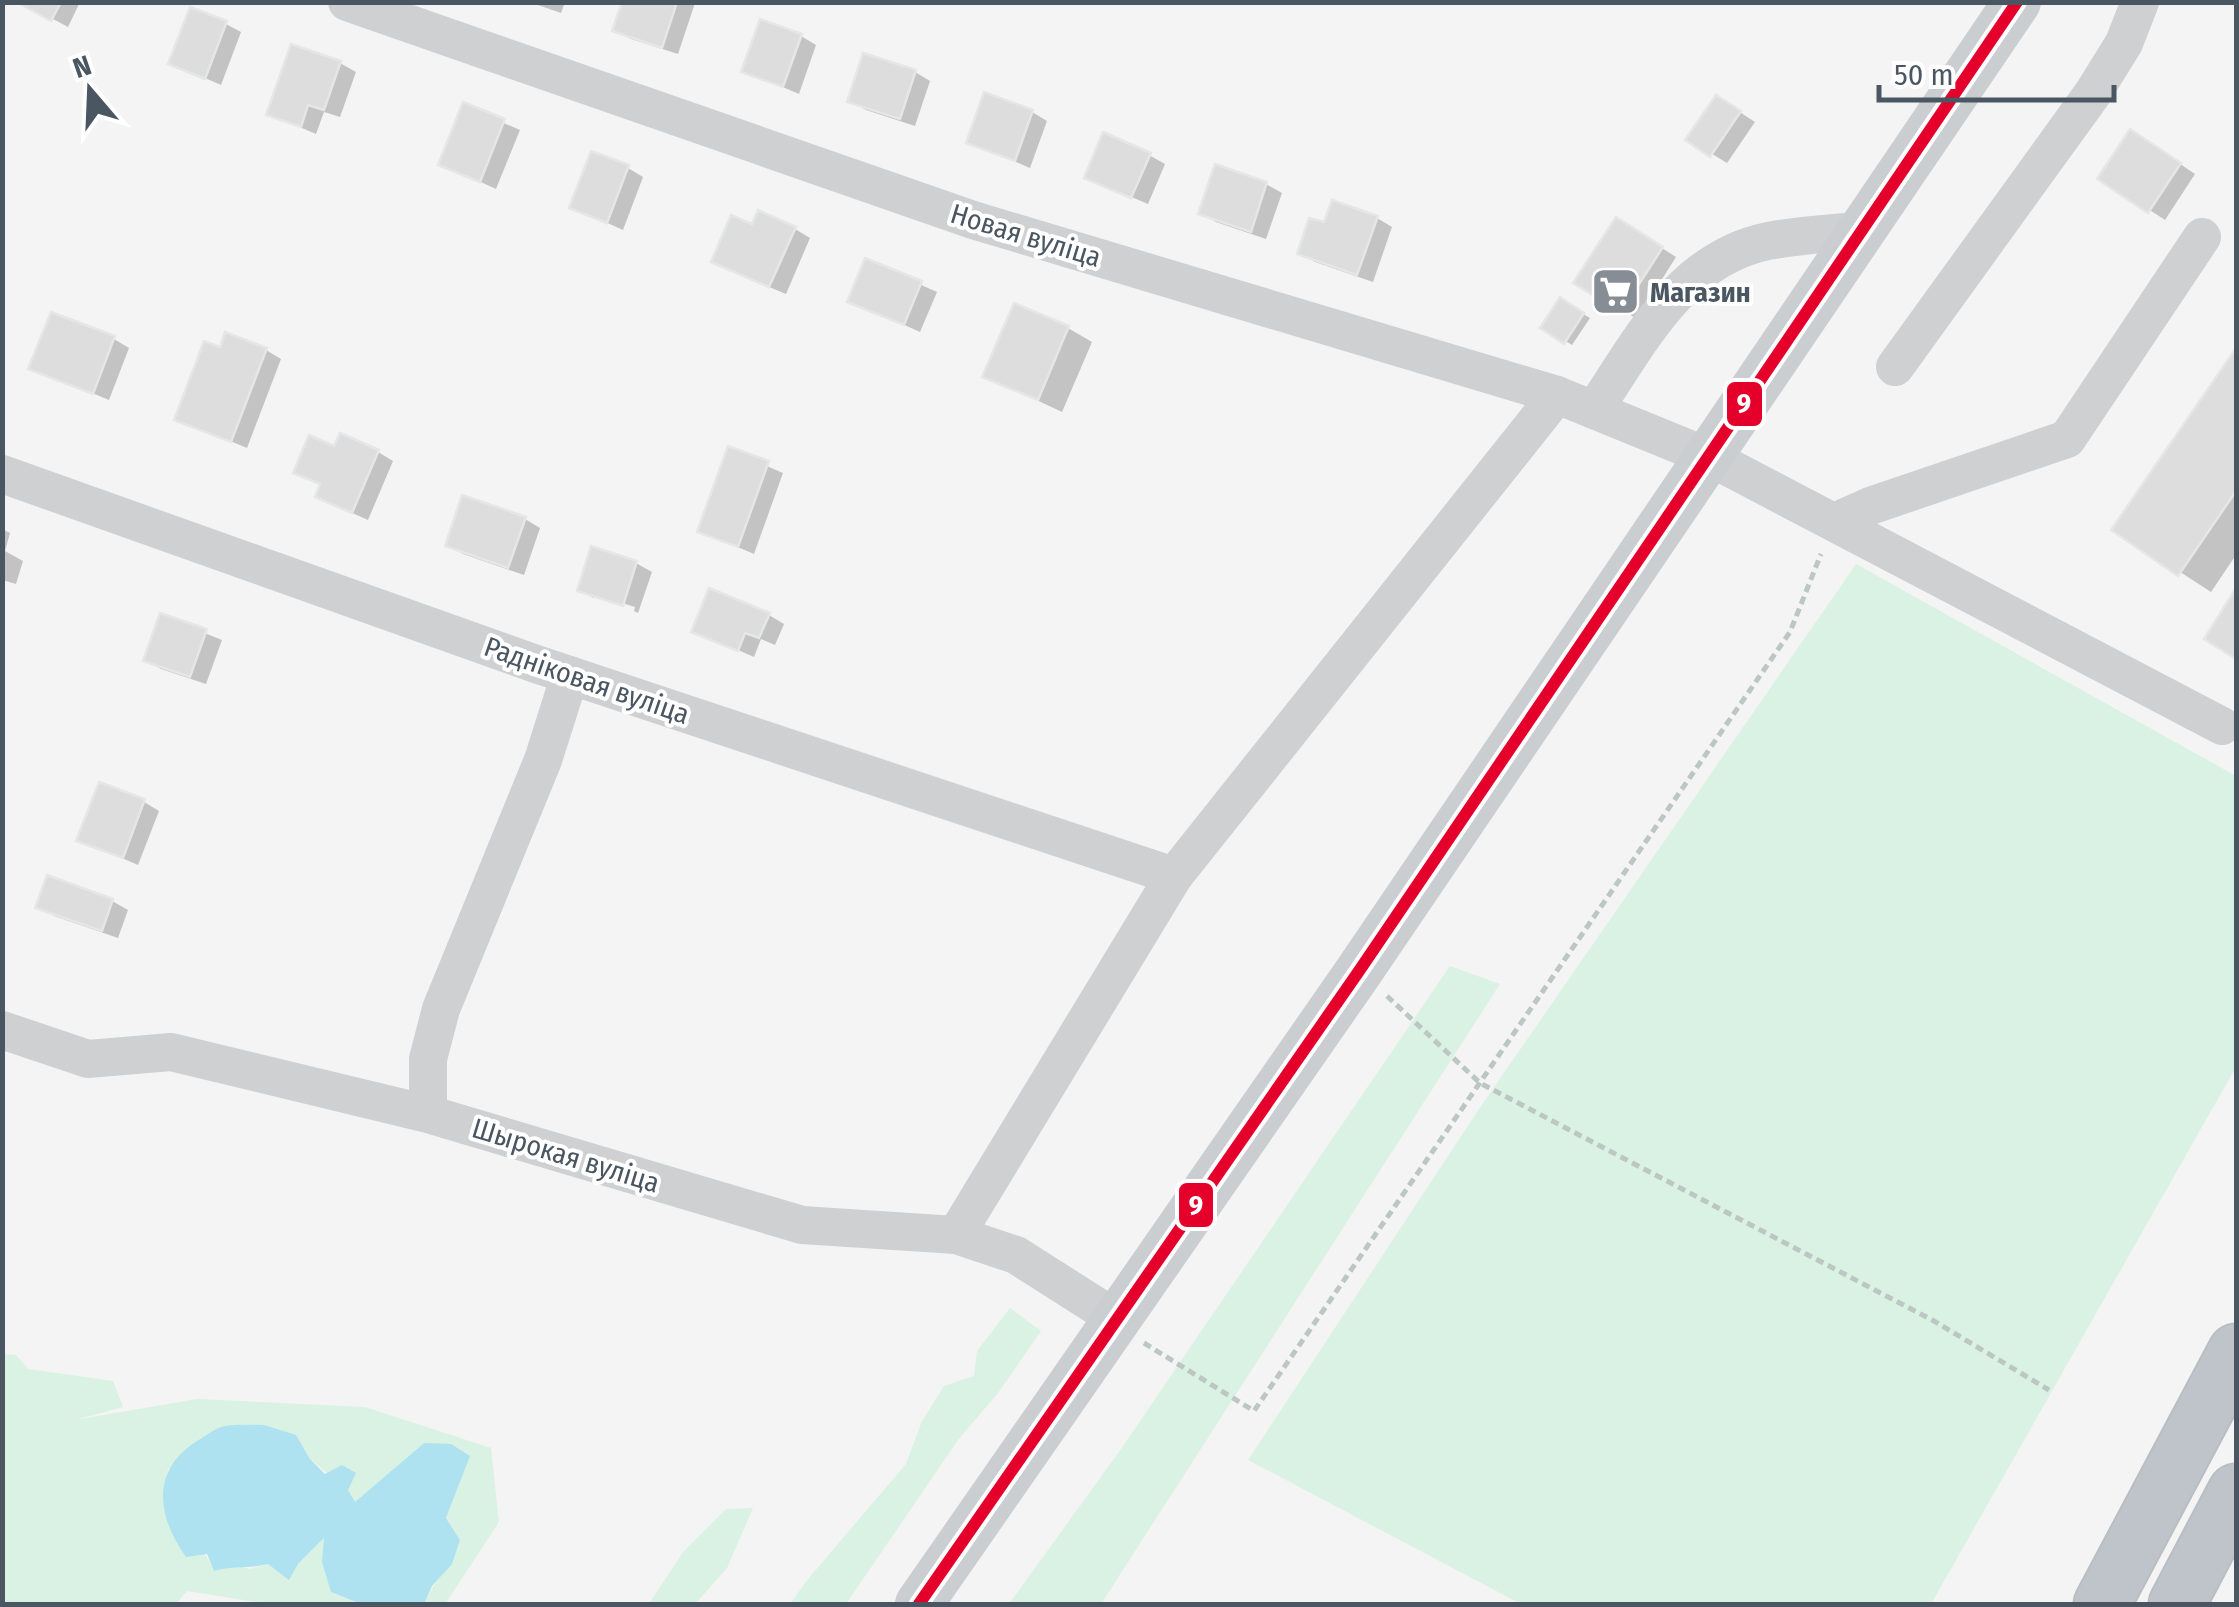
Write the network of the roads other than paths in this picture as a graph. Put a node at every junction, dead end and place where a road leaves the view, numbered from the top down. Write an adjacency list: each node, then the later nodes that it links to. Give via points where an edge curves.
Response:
1 (347, 2): 7 (street, Новая вуліца, via 974,220)
2 (2017, 2): 4 (main road)
3 (2140, 2): 6 (street, via 2094,93)
4 (1862, 230): 8 (street, via 1767,242 1700,270 1676,292); 9 (main road)
5 (2202, 237): 11 (street, via 2067,439)
6 (1895, 367)
7 (1557, 395): 8 (street, Новая вуліца); 14 (street)
8 (1594, 410): 9 (street, Новая вуліца)
9 (1708, 457): 11 (street, Новая вуліца); 18 (main road)
10 (2, 474): 12 (street, Радніковая вуліца)
11 (1834, 522): 13 (street, Новая вуліца)
12 (570, 675): 14 (street, Радніковая вуліца); 16 (street, via 543,760 440,1010 428,1059)
13 (2222, 726)
14 (1174, 876): 17 (street)
15 (2, 1030): 16 (street, Шырокая вуліца, via 88,1059 172,1052)
16 (428, 1114): 17 (street, Шырокая вуліца, via 802,1226)
17 (956, 1235): 18 (street, Шырокая вуліца, via 1016,1255)
18 (1115, 1318): 21 (main road)
19 (2236, 1352): 22 (highway)
20 (2236, 1492): 23 (highway)
21 (919, 1604)
22 (2102, 1604)
23 (2176, 1604)

